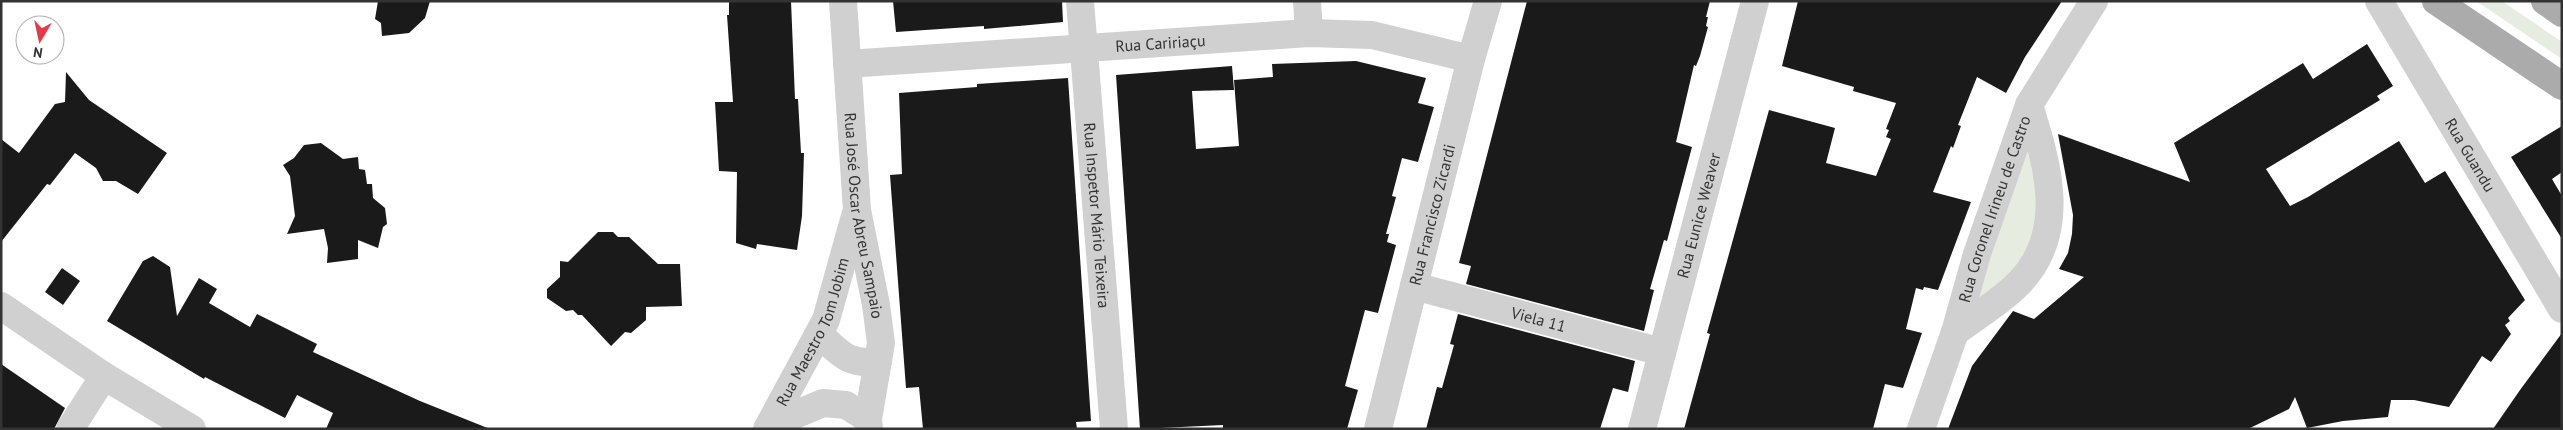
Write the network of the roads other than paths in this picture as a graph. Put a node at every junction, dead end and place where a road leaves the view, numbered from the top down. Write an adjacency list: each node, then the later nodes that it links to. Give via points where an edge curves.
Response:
1 (843, 1): 14 (street, Rua José Oscar Abreu Sampaio)
2 (1080, 1): 12 (street, Rua Inspetor Mário Teixeira)
3 (1307, 1): 11 (street)
4 (1488, 1): 13 (street, Rua Francisco Zicardi)
5 (1755, 1): 25 (street, Rua Eunice Weaver)
6 (2094, 1): 16 (street, Rua Coronel Irineu de Castro)
7 (2380, 1): 22 (street, Rua Guandu)
8 (2436, 1): 15 (main road)
9 (2545, 1): 10 (main road)
10 (2562, 13)
11 (1309, 33): 12 (street, Rua Caririaçu); 13 (street, Rua Caririaçu, via 1372,35)
12 (1084, 48): 14 (street, Rua Caririaçu); 32 (street, Rua Inspetor Mário Teixeira)
13 (1471, 59): 18 (street, Rua Francisco Zicardi)
14 (847, 64): 17 (street, Rua José Oscar Abreu Sampaio)
15 (2562, 86)
16 (2029, 104): 23 (street, Rua Coronel Irineu de Castro, via 1977,254); 23 (street, via 2044,155 2048,182 2051,205 2048,233 2038,259 2021,281)
17 (857, 210): 19 (street, Rua Maestro Tom Jobim); 20 (street, Rua José Oscar Abreu Sampaio)
18 (1414, 286): 25 (street, Viela 11); 33 (street, Rua Francisco Zicardi)
19 (832, 300): 20 (street, via 861,294); 24 (street, Rua Maestro Tom Jobim)
20 (876, 305): 26 (street, Rua José Oscar Abreu Sampaio, via 881,342)
21 (1, 306): 27 (street)
22 (2562, 309)
23 (1955, 332): 35 (street, Rua Coronel Irineu de Castro)
24 (819, 334): 26 (street, via 854,362); 29 (street, Rua Maestro Tom Jobim)
25 (1662, 352): 34 (street, Rua Eunice Weaver)
26 (878, 361): 28 (street, Rua José Oscar Abreu Sampaio)
27 (104, 376): 30 (street); 31 (street)
28 (868, 424): 29 (street, Rua Maestro Tom Jobim, via 846,405 823,404)
29 (769, 427)
30 (70, 429)
31 (192, 429)
32 (1114, 429)
33 (1378, 429)
34 (1642, 429)
35 (1921, 429)

